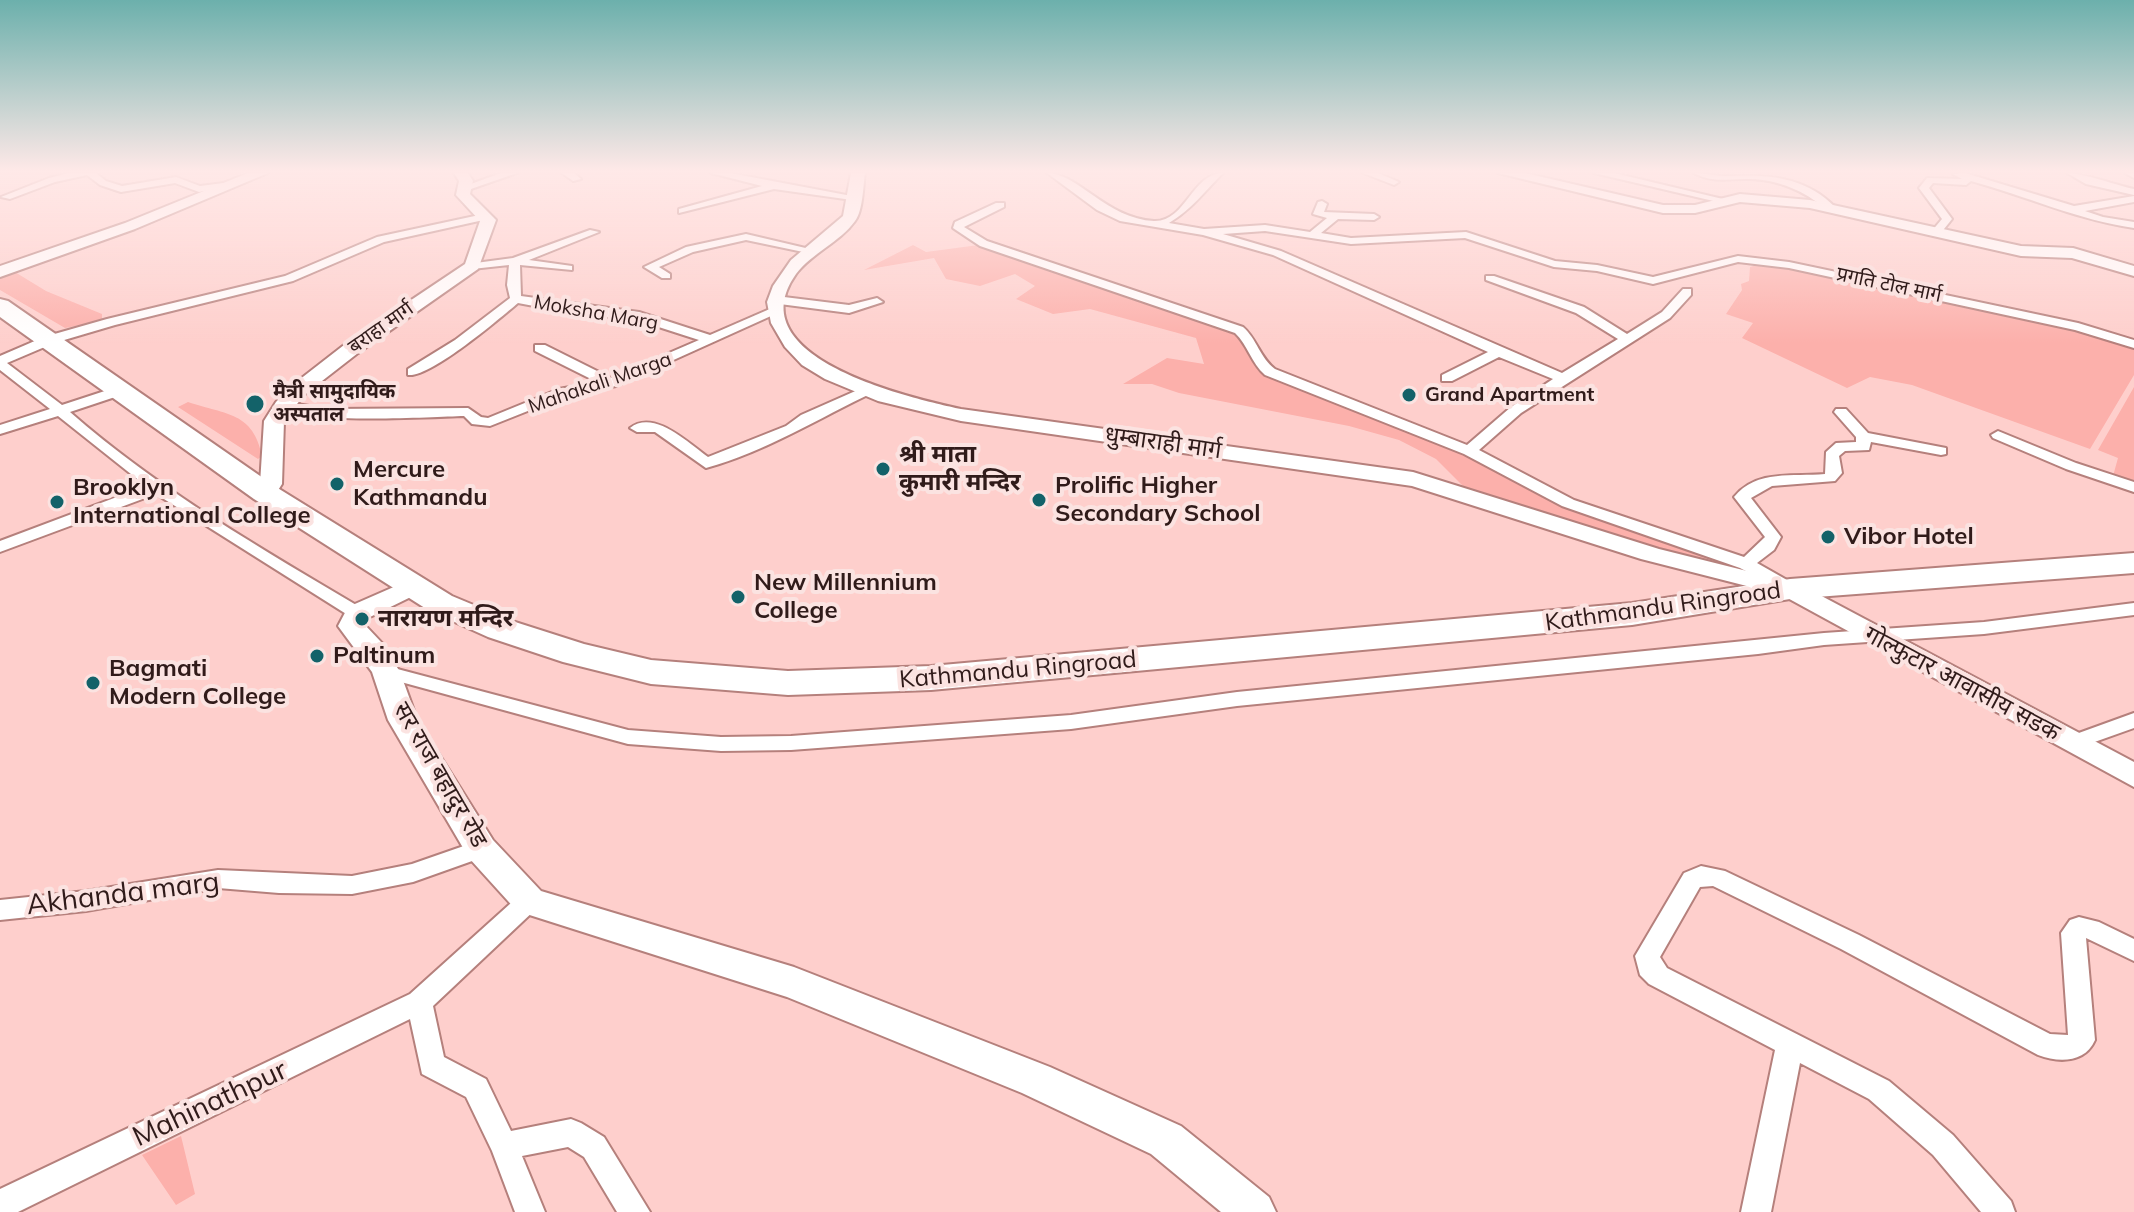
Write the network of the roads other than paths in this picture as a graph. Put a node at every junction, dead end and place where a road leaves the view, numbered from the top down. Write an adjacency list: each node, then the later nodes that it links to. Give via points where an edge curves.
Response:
1 (113, 230): 21 (main road)
2 (425, 230): 32 (street, via 381,239 289,279)
3 (485, 230): 18 (main road)
4 (835, 230): 16 (main road)
5 (960, 230): 49 (street, via 979,245 1239,330 1259,364 1270,372)
6 (1188, 230): 13 (street)
7 (1227, 230): 13 (street, प्रगति टोल मार्ग)
8 (1271, 230): 15 (street, प्रगति टोल मार्ग)
9 (1319, 230): 15 (street)
10 (1926, 230): 14 (main road)
11 (1938, 230): 14 (street)
12 (594, 232): 17 (street, Moksha Marg)
13 (1204, 232): 34 (street, via 1277,253)
14 (1936, 232): 20 (main road, via 2021,251 2073,253)
15 (1312, 235): 31 (street, प्रगति टोल मार्ग, via 1351,241 1466,235 1554,264 1653,281 1738,259 1789,265 2078,327)
16 (808, 250): 22 (street, via 746,237 690,249 650,267); 28 (main road)
17 (515, 261): 18 (street, Moksha Marg); 19 (street, Moksha Marg); 25 (street, Moksha Marg)
18 (472, 266): 42 (main road, बराहा मार्ग, via 351,349)
19 (568, 268)
20 (2134, 271)
21 (0, 272)
22 (666, 276)
23 (1490, 278): 29 (street, via 1580,310)
24 (1687, 292): 29 (street, via 1666,315)
25 (516, 299): 30 (street, Moksha Marg, via 639,316); 36 (street)
26 (877, 302): 28 (street, via 849,309)
27 (0, 306): 32 (highway, Kathmandu Ringroad)
28 (776, 306): 30 (street, Mahakali Marga); 40 (main road, धुम्बाराही मार्ग, via 782,329 815,367)
29 (1625, 338): 38 (street)
30 (712, 340): 39 (street, Mahakali Marga)
31 (2134, 344)
32 (57, 346): 35 (street); 41 (highway, Kathmandu Ringroad)
33 (540, 348): 39 (street)
34 (1498, 352): 37 (street); 38 (street)
35 (0, 362): 43 (street)
36 (413, 372)
37 (1447, 378)
38 (1563, 378): 49 (street)
39 (611, 383): 42 (street, Mahakali Marga, via 564,392 490,422 477,421 469,405 342,414)
40 (869, 389): 45 (street, via 791,429 706,463 658,428); 58 (main road, धुम्बाराही मार्ग, via 961,415 1413,479 1627,547)
41 (122, 390): 43 (street); 53 (highway, Kathmandu Ringroad)
42 (283, 406): 53 (main road, via 274,421 271,484)
43 (60, 411): 46 (street); 51 (street)
44 (1841, 412): 48 (street)
45 (637, 428)
46 (0, 430)
47 (1998, 435): 52 (street)
48 (1863, 436): 50 (street); 55 (street, via 1864,447 1841,446 1831,455 1830,478 1777,480 1744,493 1773,537)
49 (1469, 451): 55 (street, via 1568,503)
50 (1941, 451)
51 (159, 487): 54 (street); 60 (street)
52 (2134, 487)
53 (265, 493): 57 (highway, Kathmandu Ringroad)
54 (0, 547)
55 (1746, 564): 58 (street)
56 (2131, 565): 58 (highway, Kathmandu Ringroad)
57 (412, 587): 58 (highway, Kathmandu Ringroad, via 500,629 625,667 714,679 826,683 1522,625); 60 (main road)
58 (1790, 589): 61 (main road, गोल्फुटार आवासीय सडक)
59 (2134, 609): 61 (street, via 1984,628)
60 (357, 613): 62 (main road, सर राज बहादुर रोड, via 351,626)
61 (1871, 635): 62 (street, via 1237,699 1071,722 777,743 628,737); 64 (main road, गोल्फुटार आवासीय सडक)
62 (386, 672): 66 (main road, सर राज बहादुर रोड, via 403,720)
63 (2134, 720): 64 (street)
64 (2072, 743): 65 (main road, गोल्फुटार आवासीय सडक)
65 (2134, 776)
66 (481, 849): 67 (main road, सर राज बहादुर रोड); 68 (street, Akhanda marg, via 413,873 352,885 218,879)
67 (529, 901): 70 (street, Mahinathpur); 76 (main road, via 794,983 1036,1080 1166,1140)
68 (0, 910)
69 (2134, 951): 71 (street, via 2090,929 2079,927 2073,933 2082,1040 2071,1048 2047,1046 1717,878 1701,875 1692,880 1647,956 1649,967)
70 (419, 1002): 72 (street, via 432,1065 476,1088); 73 (street, Mahinathpur)
71 (1790, 1044): 77 (street); 78 (street, via 1879,1090 1943,1145)
72 (504, 1146): 74 (street); 75 (street, via 571,1133 594,1147)
73 (0, 1205)
74 (530, 1212)
75 (635, 1212)
76 (1254, 1212)
77 (1756, 1212)
78 (2000, 1212)

